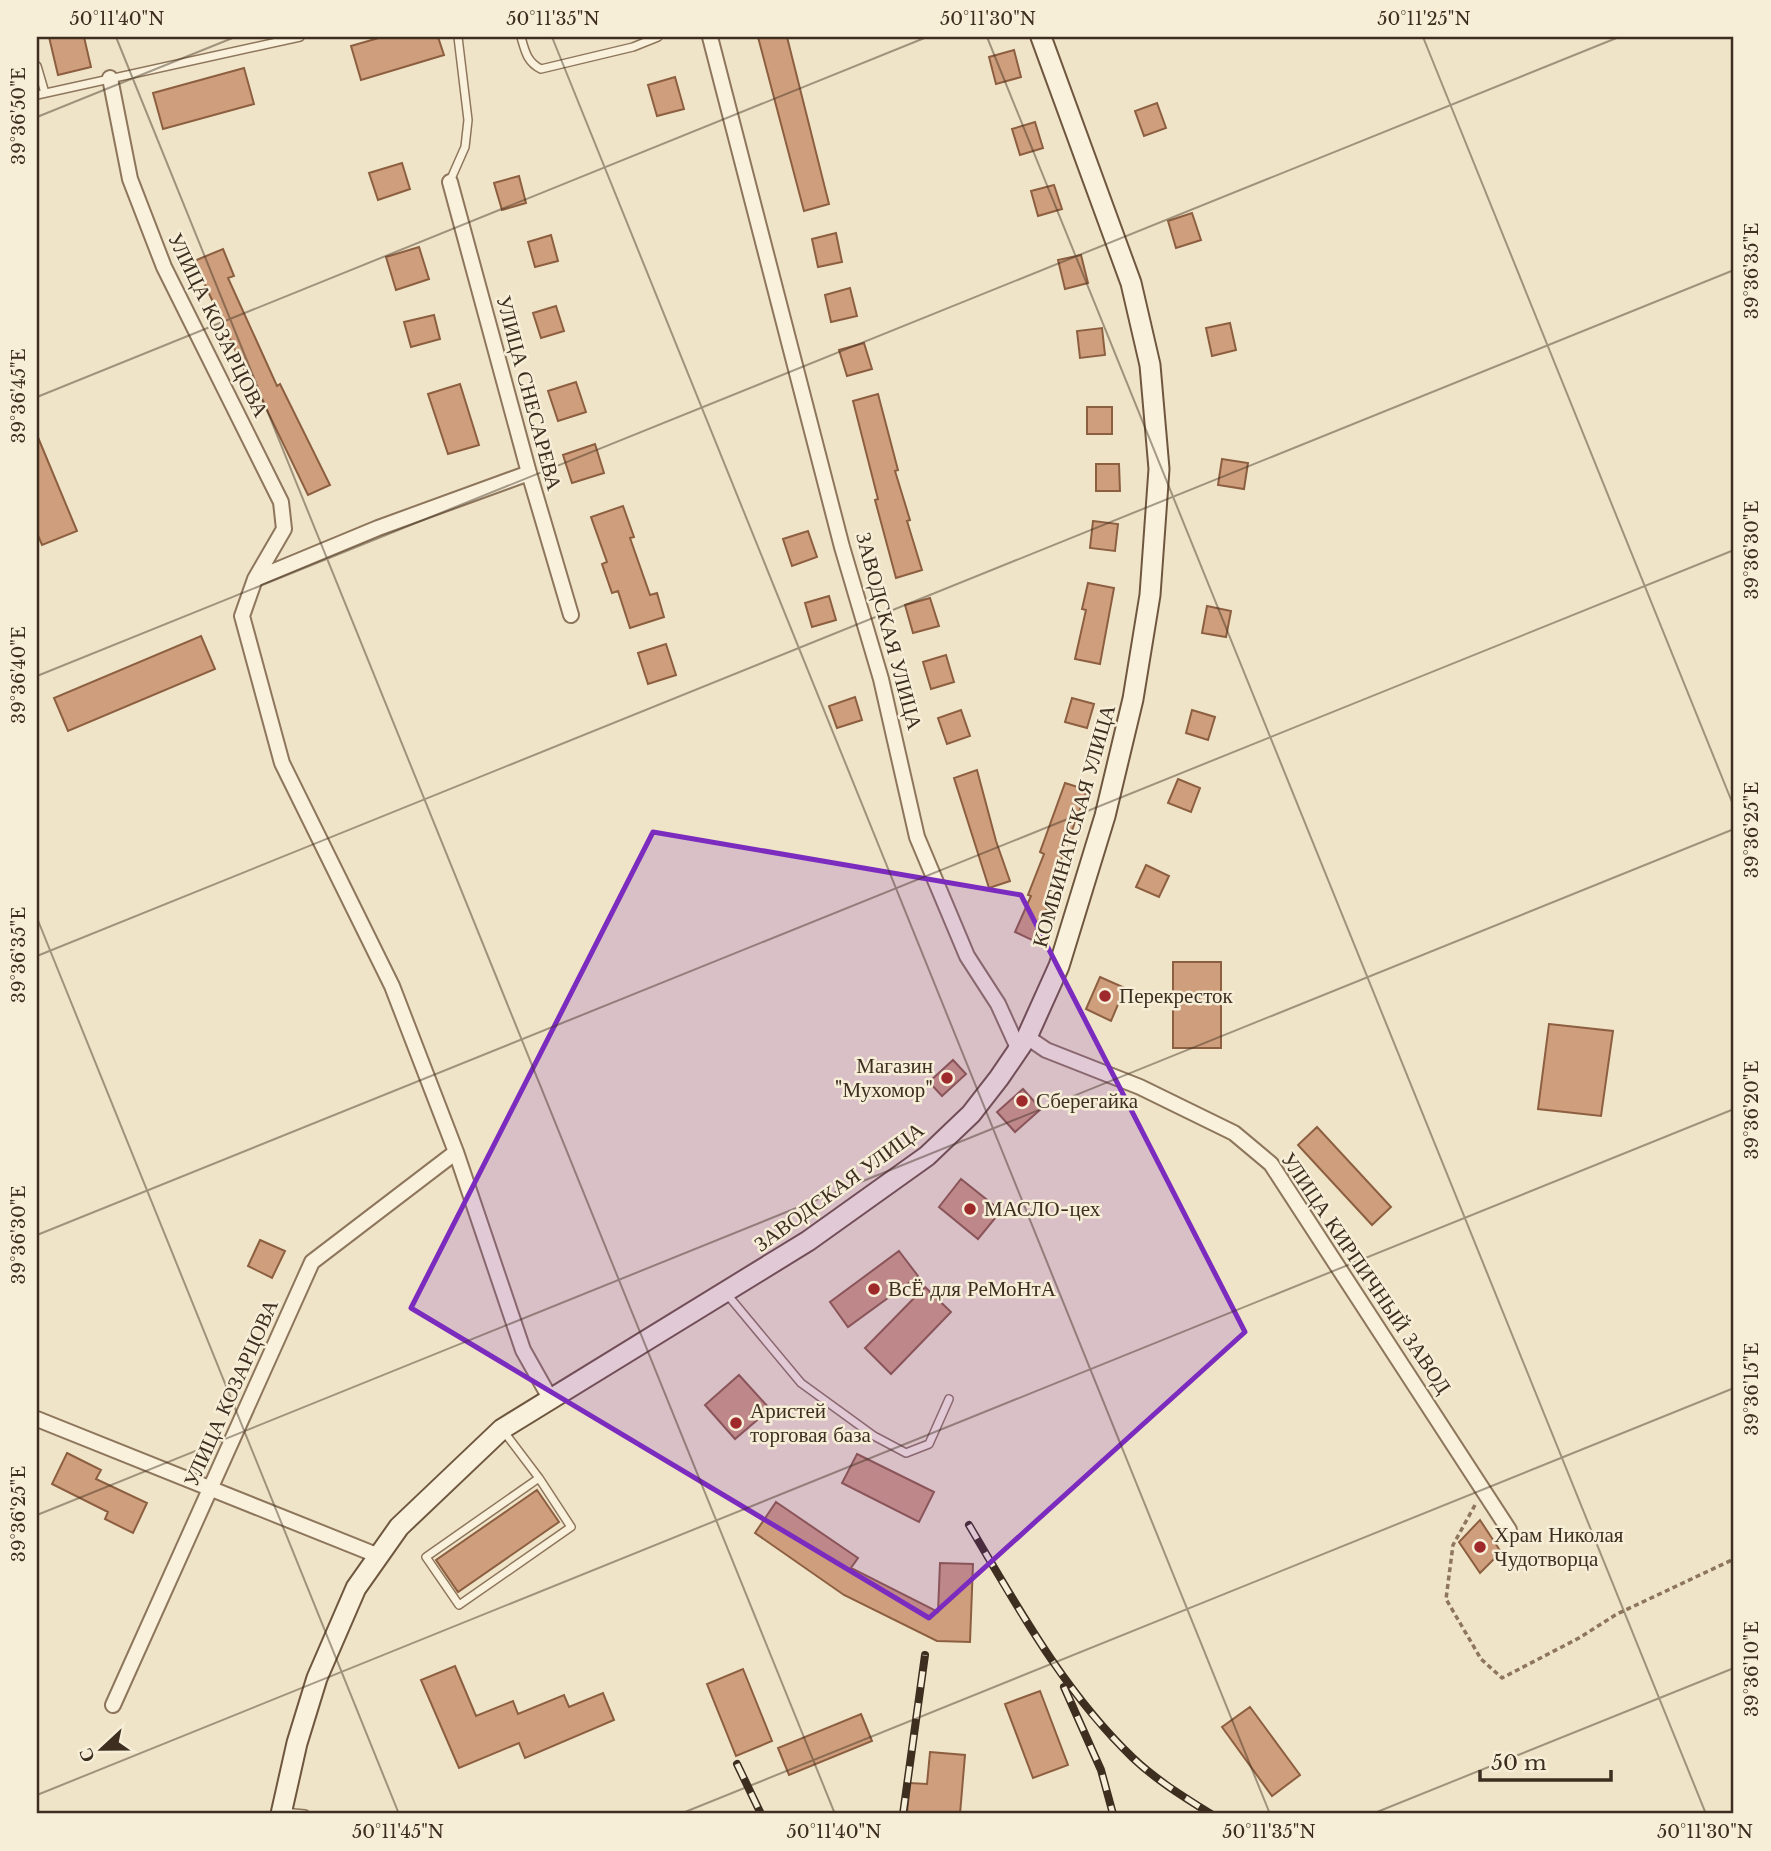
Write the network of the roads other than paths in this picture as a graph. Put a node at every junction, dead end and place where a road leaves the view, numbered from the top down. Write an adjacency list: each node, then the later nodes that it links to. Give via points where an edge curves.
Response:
1 (300, 37): 8 (lane)
2 (458, 37): 10 (lane, via 468,120 465,147)
3 (521, 37): 4 (lane, via 532,65 541,69)
4 (658, 37)
5 (710, 37): 14 (street, ЗАВОДСКАЯ УЛИЦА, via 842,547 881,679 917,837 967,956)
6 (1041, 37): 14 (main road, КОМБИНАТСКАЯ УЛИЦА, via 1131,283 1150,365 1159,469 1150,595 1133,699 1105,816 1059,965)
7 (37, 66): 9 (lane)
8 (110, 78): 9 (lane); 12 (street, УЛИЦА КОЗАРЦОВА, via 130,179 164,267 281,502 284,529)
9 (41, 94)
10 (450, 182): 11 (street, УЛИЦА СНЕСАРЕВА)
11 (529, 473): 12 (street); 13 (street, УЛИЦА СНЕСАРЕВА)
12 (255, 579): 15 (street, УЛИЦА КОЗАРЦОВА, via 242,616 282,763 392,986)
13 (571, 615)
14 (1022, 1043): 16 (main road, ЗАВОДСКАЯ УЛИЦА, via 971,1114 927,1156); 23 (street, УЛИЦА КИРПИЧНЫЙ ЗАВОД, via 1140,1087 1234,1133 1271,1164)
15 (456, 1152): 17 (street, УЛИЦА КОЗАРЦОВА, via 523,1350); 22 (street, УЛИЦА КОЗАРЦОВА, via 312,1262)
16 (726, 1293): 17 (main road, ЗАВОДСКАЯ УЛИЦА); 18 (lane, via 801,1383 874,1436 906,1453 929,1444)
17 (550, 1398): 20 (main road, ЗАВОДСКАЯ УЛИЦА)
18 (949, 1399)
19 (37, 1419): 22 (street)
20 (502, 1429): 21 (lane); 24 (main road, ЗАВОДСКАЯ УЛИЦА, via 399,1527)
21 (539, 1478): 21 (lane, via 571,1527 459,1605 426,1557)
22 (212, 1488): 24 (street); 25 (street, УЛИЦА КОЗАРЦОВА)
23 (1509, 1530)
24 (379, 1556): 26 (main road, ЗАВОДСКАЯ УЛИЦА, via 356,1588 317,1678)
25 (113, 1705)
26 (281, 1813): 27 (lane)
27 (305, 1814)

